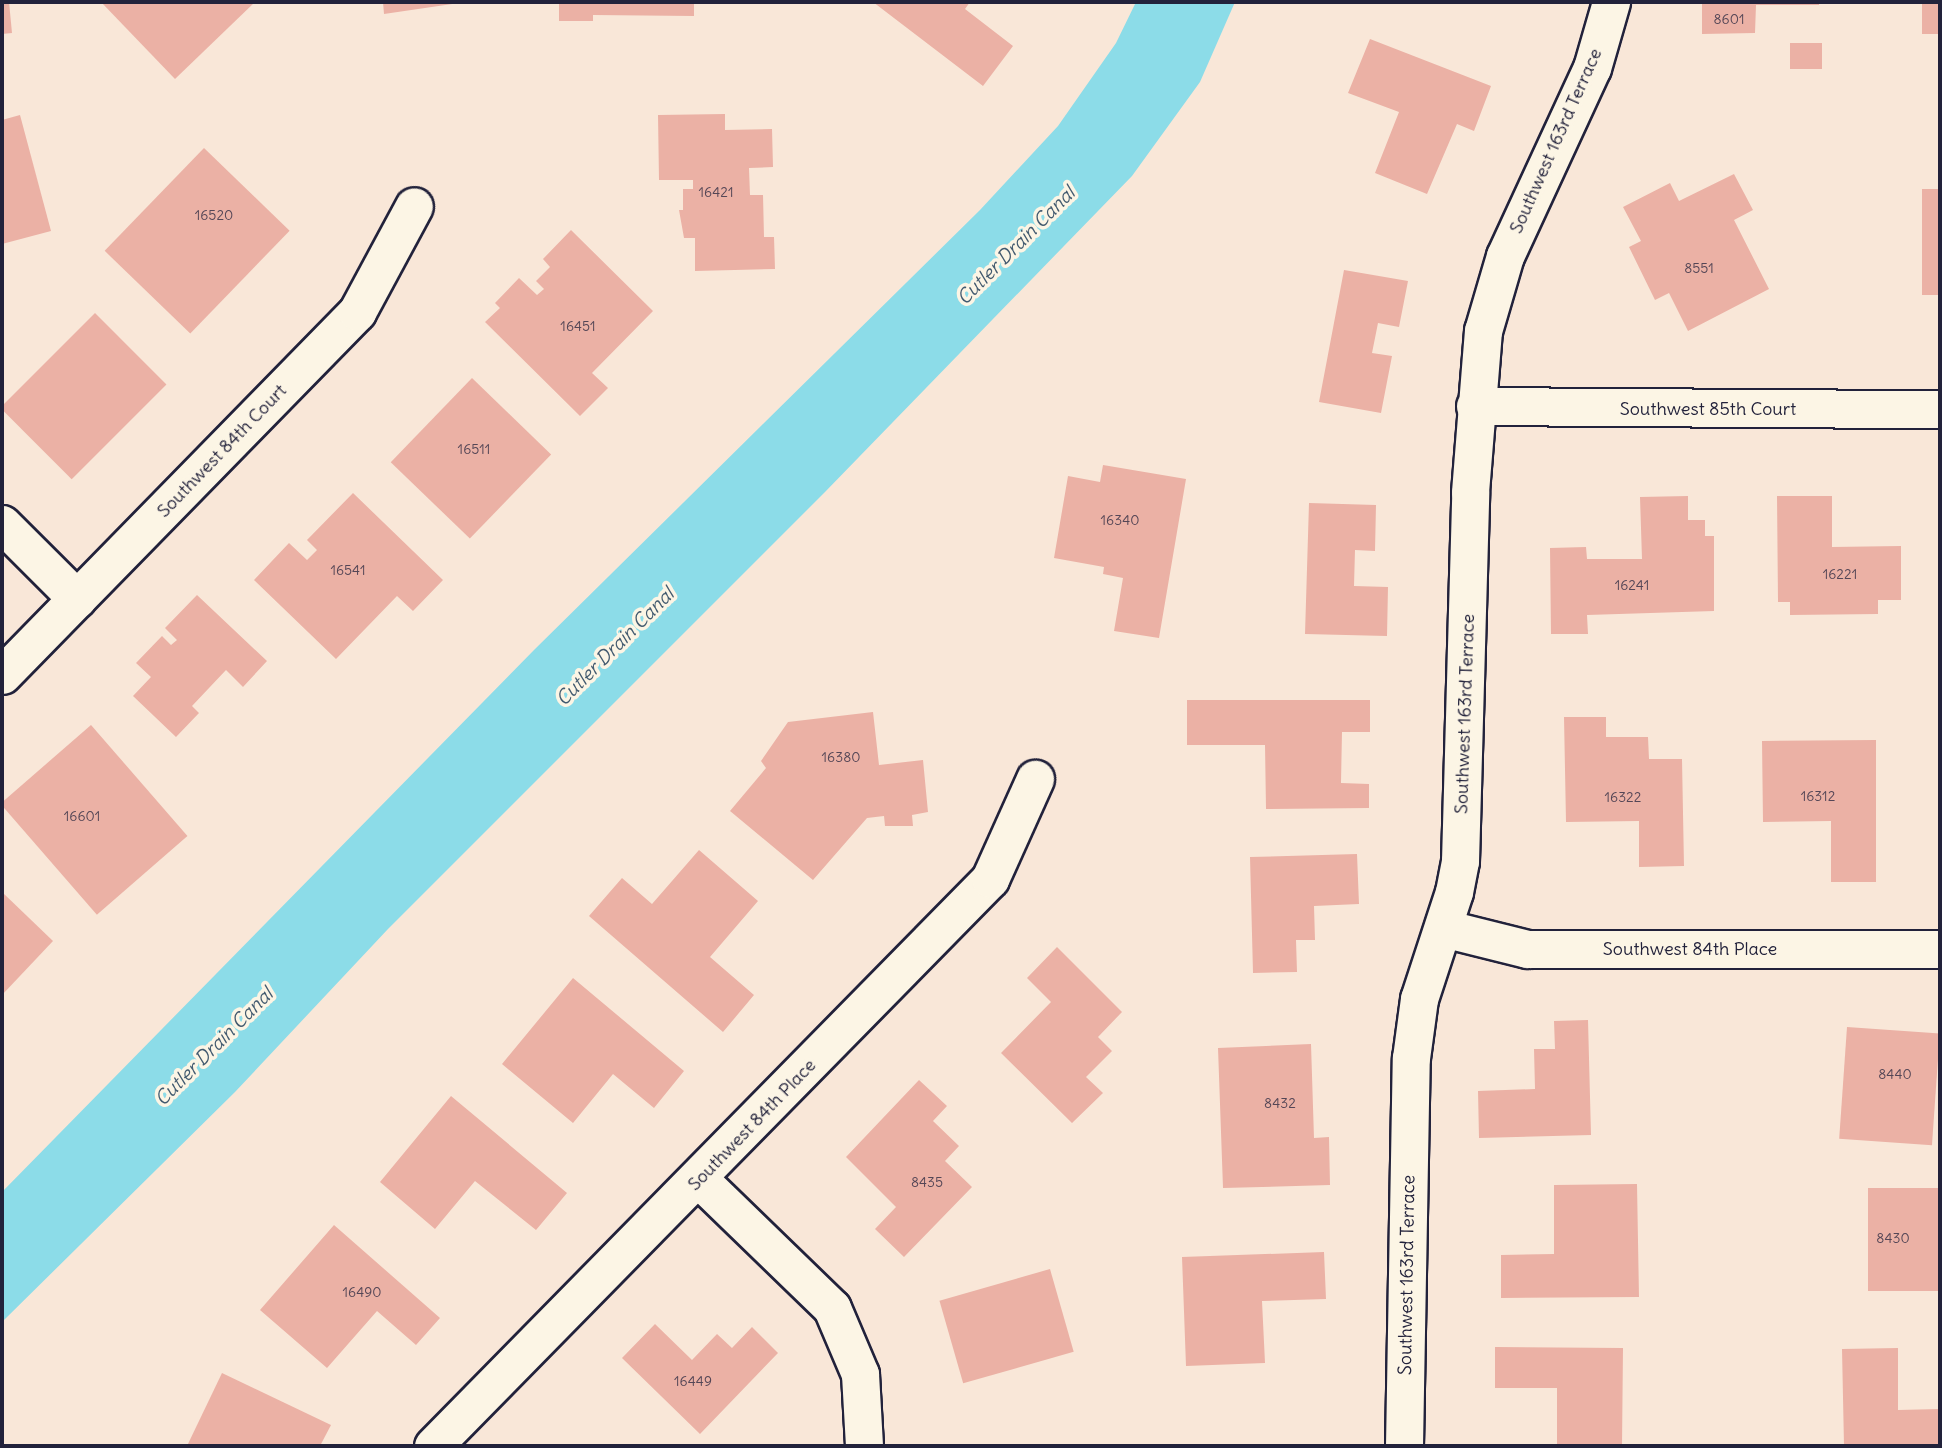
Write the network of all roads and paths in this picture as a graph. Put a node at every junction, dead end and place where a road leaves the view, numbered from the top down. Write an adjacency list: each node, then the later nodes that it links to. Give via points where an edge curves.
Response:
1 (1611, 2): 3 (street, Southwest 163rd Terrace, via 1592,68 1522,215 1490,298)
2 (414, 206): 6 (street, Southwest 84th Court, via 357,312)
3 (1475, 406): 4 (street, Southwest 85th Court); 9 (street, Southwest 163rd Terrace, via 1462,827 1454,892)
4 (1940, 409)
5 (2, 524): 6 (street)
6 (77, 599): 7 (street, Southwest 84th Court)
7 (2, 675)
8 (1035, 779): 11 (street, Southwest 84th Place, via 990,879)
9 (1443, 928): 10 (street, Southwest 84th Place, via 1527,949); 14 (street, Southwest 163rd Terrace, via 1419,999 1411,1058)
10 (1940, 949)
11 (699, 1179): 12 (street, Southwest 84th Place); 13 (street, via 832,1308 860,1374)
12 (433, 1446)
13 (864, 1446)
14 (1404, 1446)

